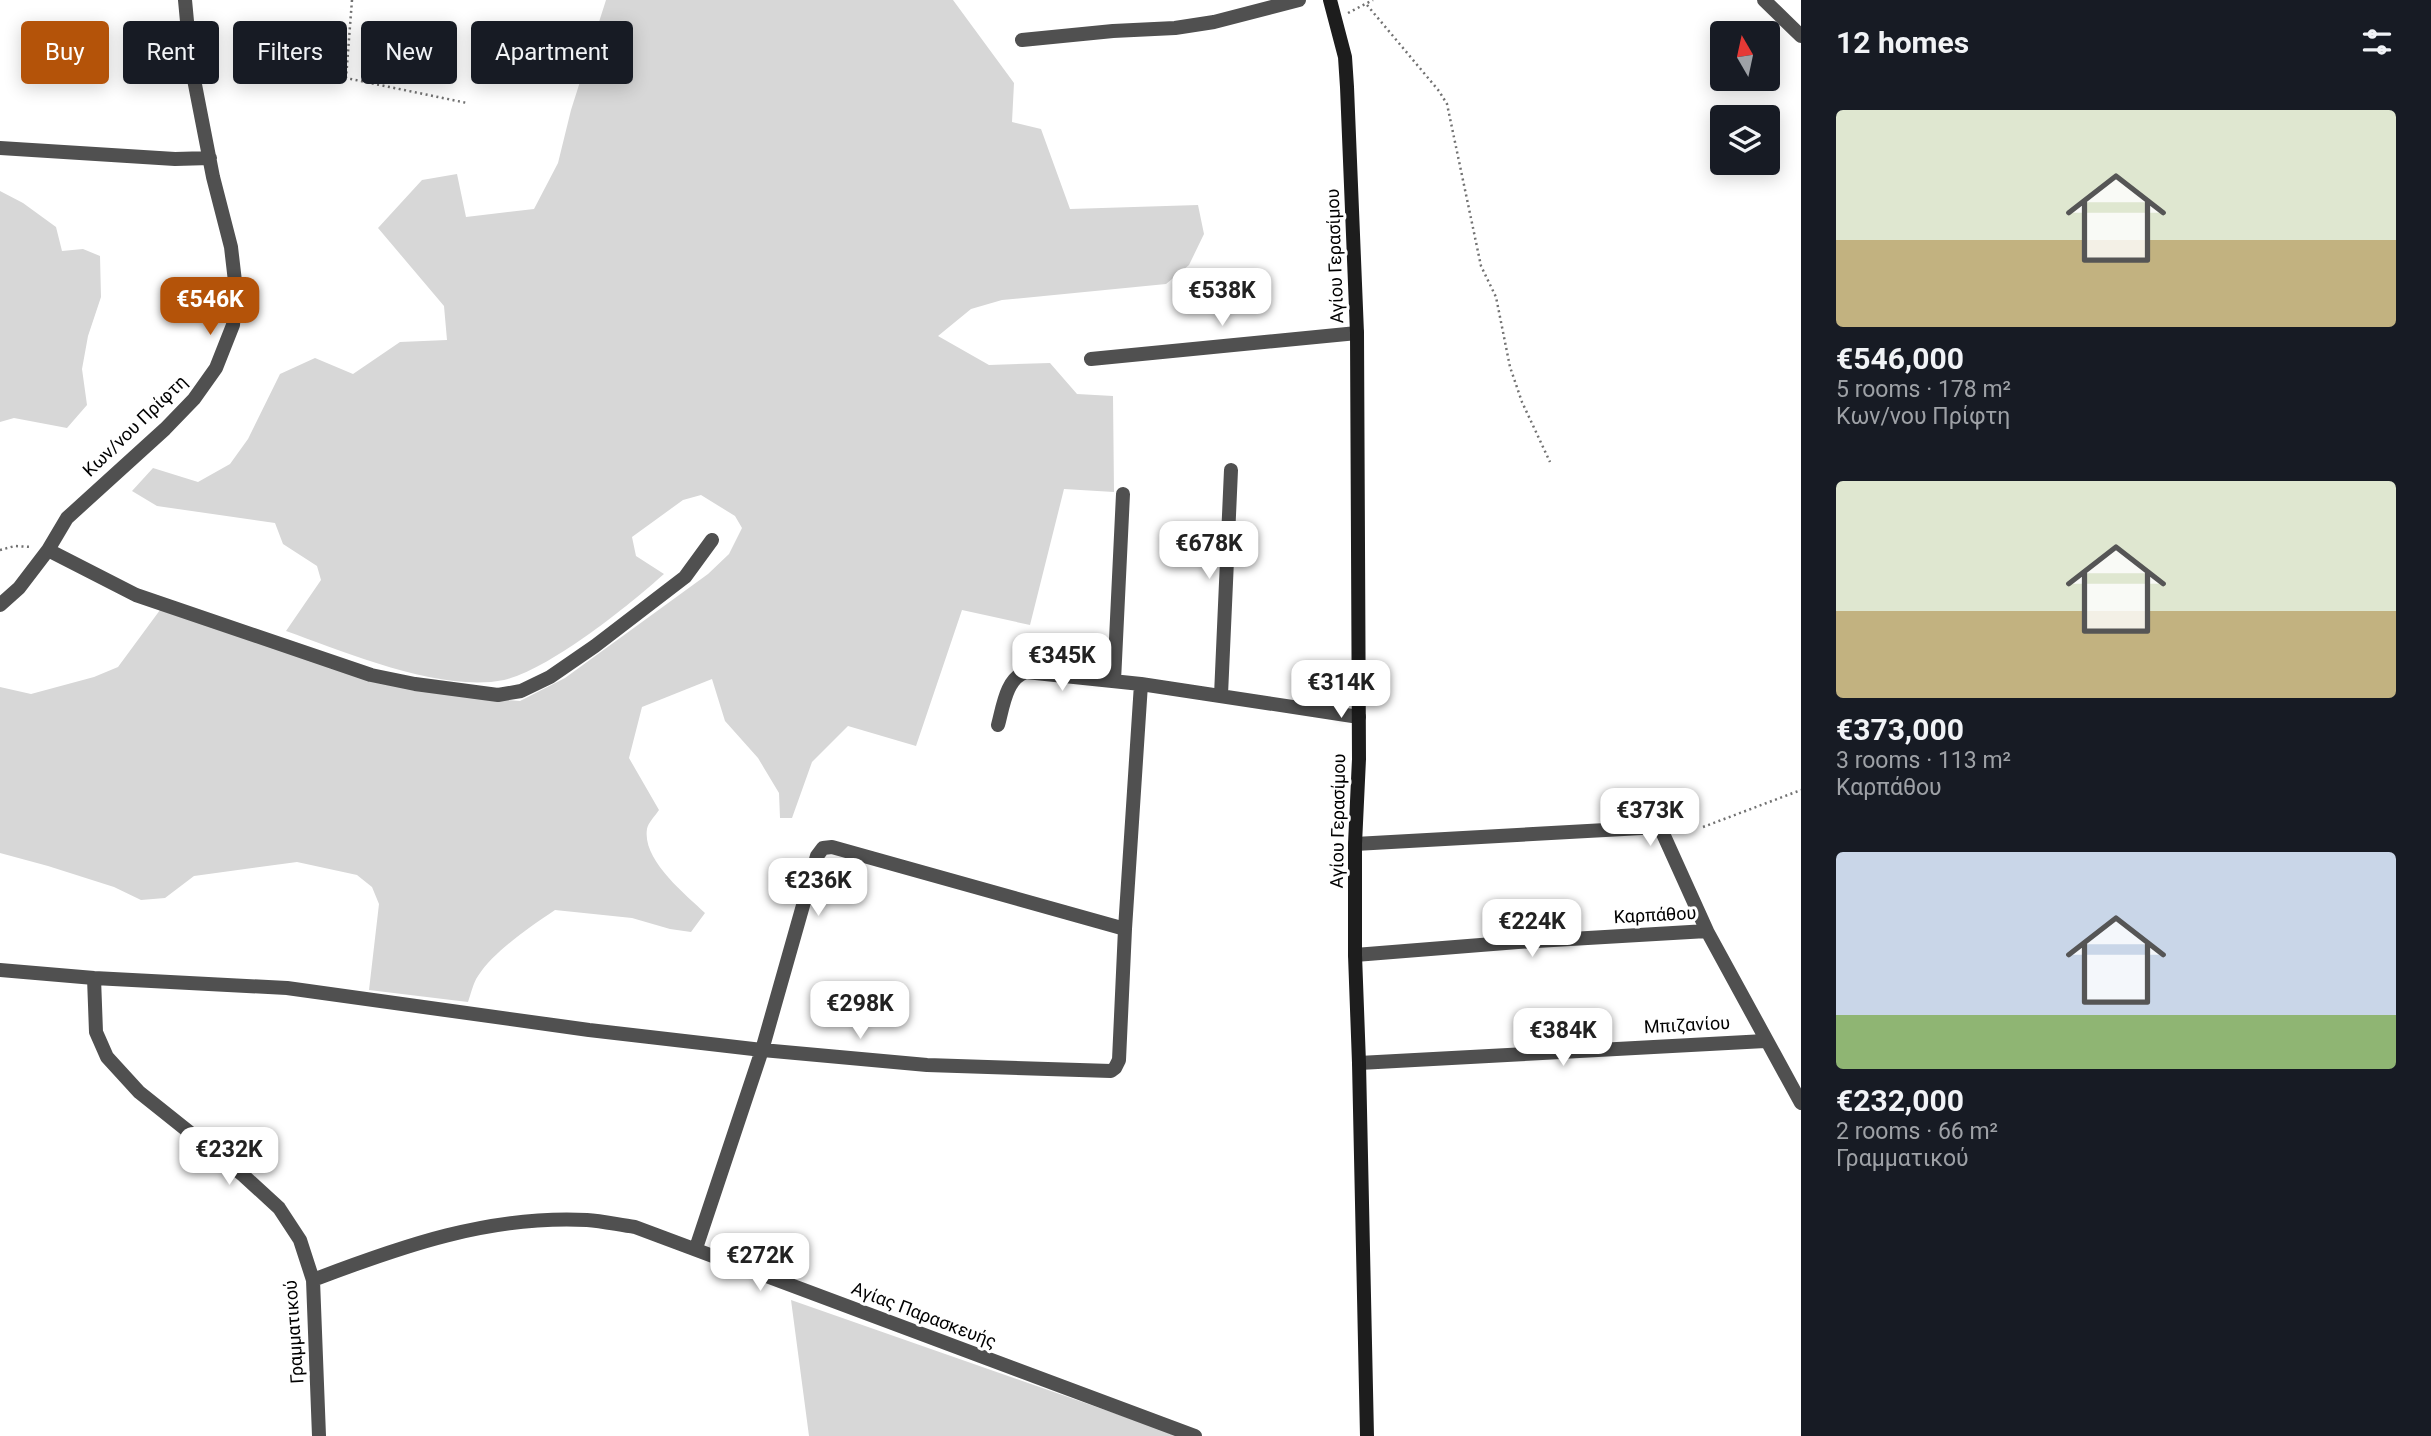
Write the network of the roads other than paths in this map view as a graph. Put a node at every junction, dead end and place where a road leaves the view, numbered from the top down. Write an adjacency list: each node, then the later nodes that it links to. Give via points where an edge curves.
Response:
1 (185, 0): 8 (street, Κων/νου Πρίφτη, via 191,64)
2 (1298, 0): 6 (street, via 1175,28)
3 (1330, 0): 9 (street, Αγίου Γερασίμου, via 1345,57)
4 (1764, 0): 5 (street)
5 (1801, 36)
6 (1021, 40)
7 (0, 148): 8 (street)
8 (210, 158): 14 (street, Κων/νου Πρίφτη, via 232,247 236,289 233,325 216,368 165,429 67,518)
9 (1357, 333): 10 (street); 19 (street, Αγίου Γερασίμου)
10 (1091, 359)
11 (1231, 470): 18 (street)
12 (1123, 494): 16 (street)
13 (712, 540): 14 (street, via 685,577 595,646 550,677 521,691 498,695 371,675 136,595)
14 (48, 550): 15 (street, Κων/νου Πρίφτη)
15 (0, 605)
16 (1114, 681): 17 (street); 20 (street, via 1018,675)
17 (1141, 684): 18 (street); 22 (street)
18 (1221, 695): 19 (street)
19 (1359, 717): 21 (street, Αγίου Γερασίμου)
20 (998, 725)
21 (1355, 844): 23 (street, via 1660,827); 24 (street, Αγίου Γερασίμου)
22 (1125, 929): 28 (street, via 1119,1060 1111,1071 927,1065); 28 (street, via 823,848)
23 (1707, 931): 24 (street, Καρπάθου); 27 (street)
24 (1355, 955): 29 (street, Αγίου Γερασίμου)
25 (0, 970): 26 (street)
26 (94, 978): 28 (street, via 287,988); 32 (street, Γραμματικού, via 96,1032 107,1056 139,1092 279,1208 300,1240)
27 (1765, 1041): 29 (street, Μπιζανίου); 30 (street)
28 (762, 1050): 31 (street)
29 (1359, 1063): 35 (street, Αγίου Γερασίμου)
30 (1801, 1103)
31 (696, 1248): 32 (street, Αγίας Παρασκευής, via 635,1227 589,1220 508,1223 432,1238); 34 (street, Αγίας Παρασκευής)
32 (313, 1280): 33 (street, Γραμματικού)
33 (319, 1436)
34 (1195, 1436)
35 (1367, 1436)

